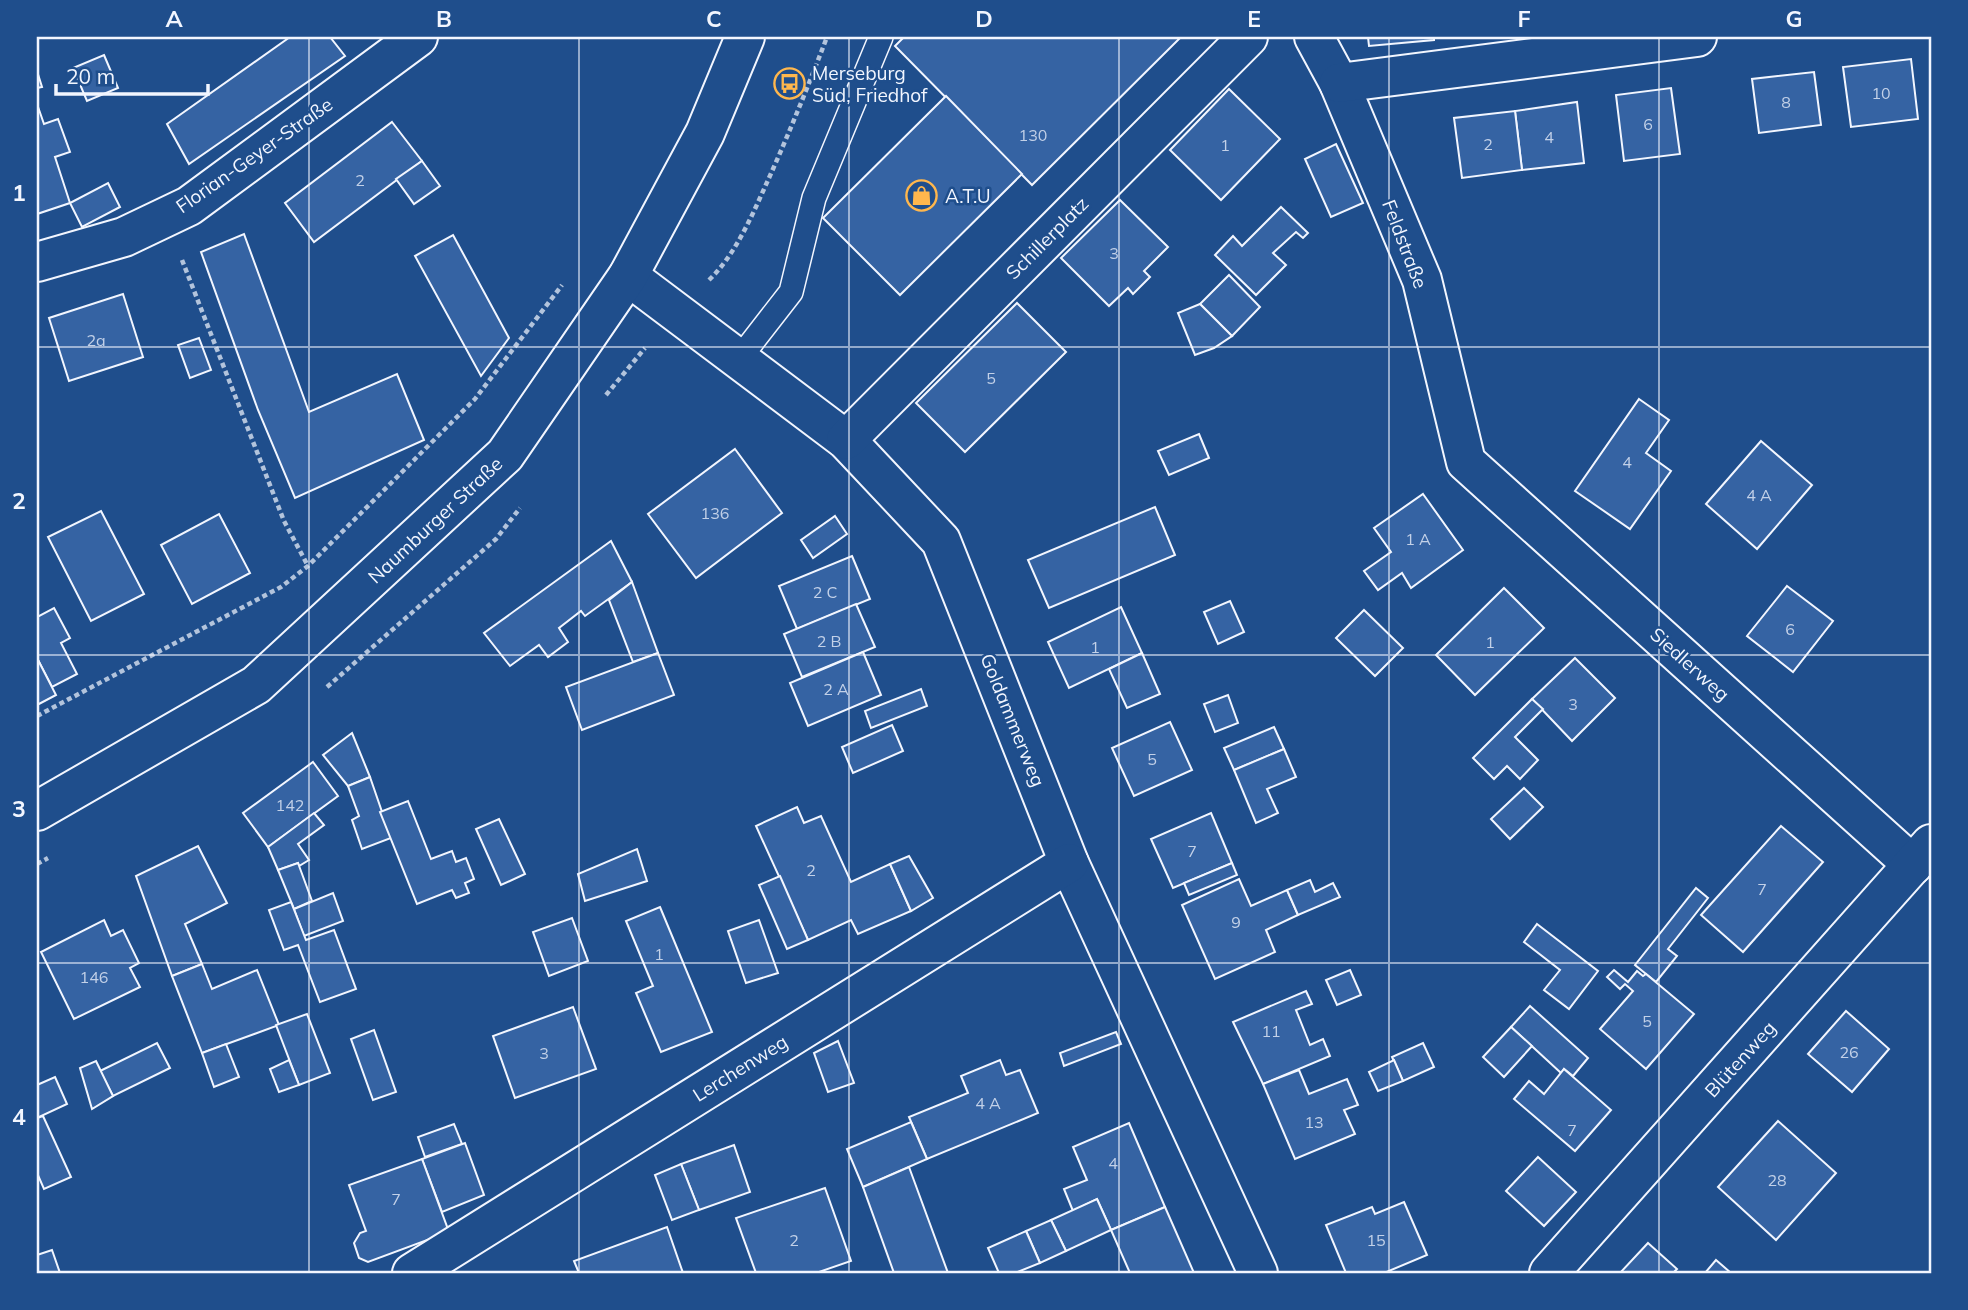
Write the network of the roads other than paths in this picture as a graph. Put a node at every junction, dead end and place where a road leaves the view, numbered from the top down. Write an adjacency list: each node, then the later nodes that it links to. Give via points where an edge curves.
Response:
1 (418, 37): 8 (street, Florian-Geyer-Straße, via 189,206 124,237)
2 (745, 37): 9 (street, Naumburger Straße, via 705,133)
3 (881, 37): 10 (lane, via 814,198 791,292)
4 (1248, 37): 11 (street, Schillerplatz)
5 (1314, 37): 7 (street, Feldstraße)
6 (1697, 37): 7 (street)
7 (1339, 83): 12 (street, Feldstraße, via 1422,281)
8 (37, 262)
9 (628, 276): 10 (street, Goldammerweg); 13 (street, Naumburger Straße, via 505,456 256,685)
10 (739, 359): 11 (street, Goldammerweg)
11 (846, 440): 15 (street, Goldammerweg, via 942,541)
12 (1466, 462): 14 (street, Siedlerweg)
13 (37, 811)
14 (1922, 855): 18 (street, Blütenweg)
15 (1069, 863): 16 (street, Lerchenweg); 17 (street, Goldammerweg)
16 (412, 1273)
17 (1258, 1273)
18 (1549, 1273)

